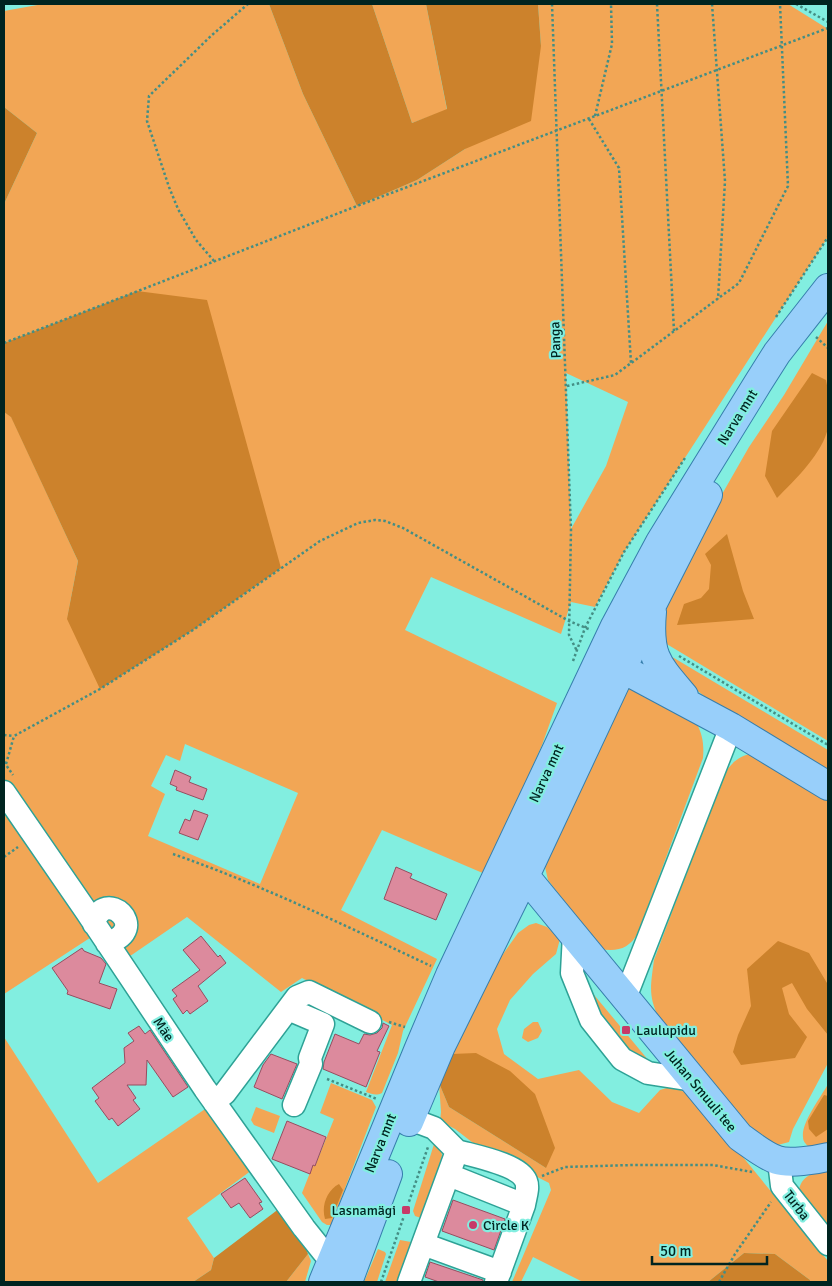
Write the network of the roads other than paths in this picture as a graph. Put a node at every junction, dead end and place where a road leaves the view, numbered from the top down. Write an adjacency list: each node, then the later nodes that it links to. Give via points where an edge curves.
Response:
1 (826, 291): 2 (main road, Narva mnt, via 728,455); 4 (main road, Narva mnt, via 777,353 660,542)
2 (652, 605): 3 (main road, Narva mnt); 5 (main road, via 650,635 657,661)
3 (623, 670): 4 (main road); 5 (main road); 10 (main road, Narva mnt)
4 (592, 674): 9 (main road, Narva mnt)
5 (692, 705): 6 (main road)
6 (731, 727): 7 (main road); 13 (street)
7 (828, 786)
8 (4, 792): 17 (street, Mäe, via 94,924 103,910 114,909 126,919 122,934 107,943)
9 (523, 822): 10 (main road, via 519,844); 27 (main road, Narva mnt, via 419,1048)
10 (525, 876): 11 (main road, Juhan Smuuli tee); 12 (main road, Narva mnt)
11 (570, 930): 12 (main road, via 540,914 525,916 508,930); 13 (main road, Juhan Smuuli tee); 16 (street, via 572,973 591,1020 622,1059 648,1074)
12 (478, 973): 19 (main road, Narva mnt, via 441,1046)
13 (625, 998): 16 (main road, Juhan Smuuli tee)
14 (288, 1009): 15 (street, via 297,997 309,992); 17 (street, via 225,1093); 18 (street, via 323,1024)
15 (370, 1022)
16 (693, 1080): 23 (main road, Juhan Smuuli tee, via 740,1137 761,1152)
17 (214, 1102): 27 (street, Mäe, via 304,1228 324,1253)
18 (294, 1105)
19 (410, 1119): 20 (street, via 434,1128); 27 (main road, Narva mnt, via 376,1204)
20 (457, 1151): 22 (street); 24 (street, via 510,1167 523,1177 527,1182)
21 (828, 1157): 23 (main road)
22 (448, 1175): 24 (street); 25 (street)
23 (781, 1175): 26 (street, Turba)
24 (524, 1205): 28 (street)
25 (423, 1244): 28 (street); 30 (street)
26 (828, 1244)
27 (345, 1268): 29 (main road, Narva mnt)
28 (498, 1277)
29 (323, 1282)
30 (409, 1282)

